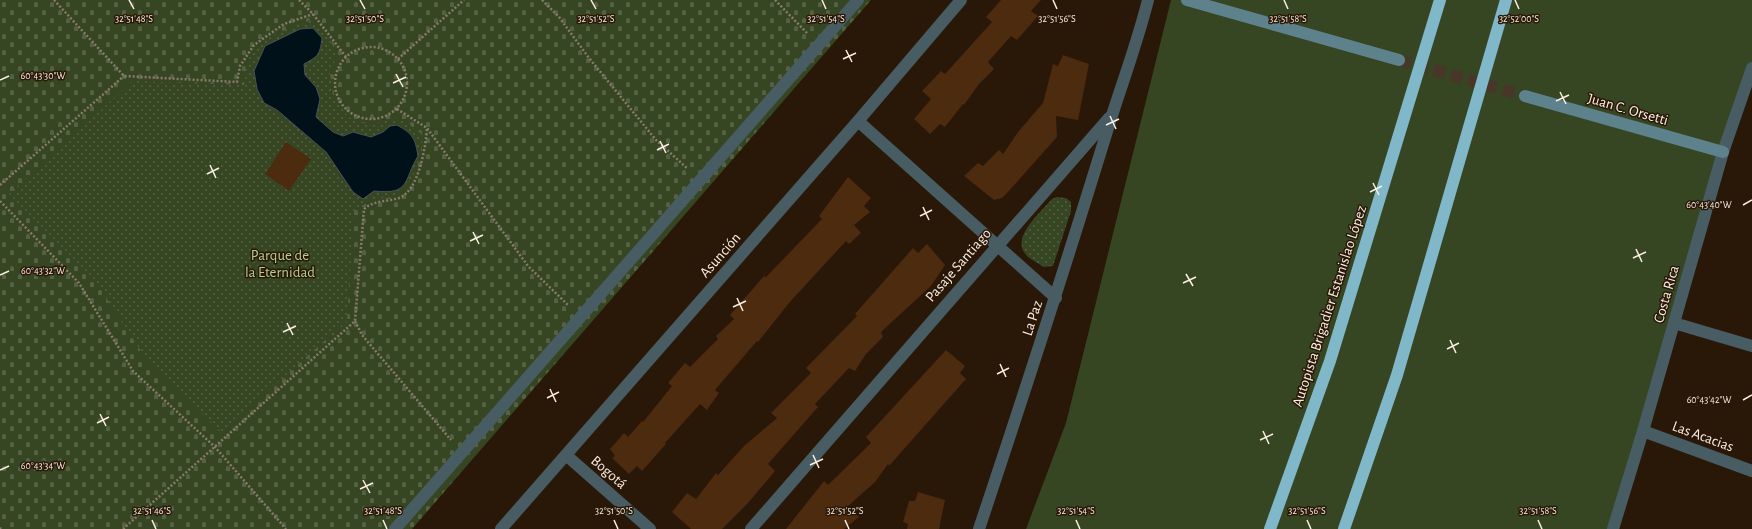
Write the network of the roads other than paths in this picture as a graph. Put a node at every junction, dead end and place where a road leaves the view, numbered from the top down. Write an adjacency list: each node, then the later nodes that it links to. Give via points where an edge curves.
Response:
1 (858, 0): 20 (street)
2 (961, 0): 11 (street, Asunción)
3 (1148, 0): 10 (street, Pasaje Santiago, via 1140,34)
4 (1188, 0): 7 (street)
5 (1440, 0): 25 (highway, Autopista Brigadier Estanislao López, via 1330,361)
6 (1506, 0): 26 (highway, via 1397,375)
7 (1399, 60)
8 (1752, 68): 12 (street, Costa Rica)
9 (1525, 96): 12 (street, Juan C. Orsetti)
10 (1112, 115): 13 (street, Pasaje Santiago); 14 (street, La Paz)
11 (858, 121): 13 (street); 18 (street, Asunción)
12 (1723, 152): 15 (street, Costa Rica)
13 (997, 245): 14 (street); 23 (street, Pasaje Santiago)
14 (1056, 298): 24 (street, La Paz)
15 (1674, 323): 16 (street); 17 (street, Costa Rica)
16 (1752, 346)
17 (1643, 431): 19 (street, Las Acacias); 27 (street, Costa Rica)
18 (566, 455): 21 (street, Asunción); 22 (street, Bogotá)
19 (1752, 471)
20 (395, 529)
21 (501, 529)
22 (650, 529)
23 (752, 529)
24 (980, 529)
25 (1270, 529)
26 (1344, 529)
27 (1613, 529)

